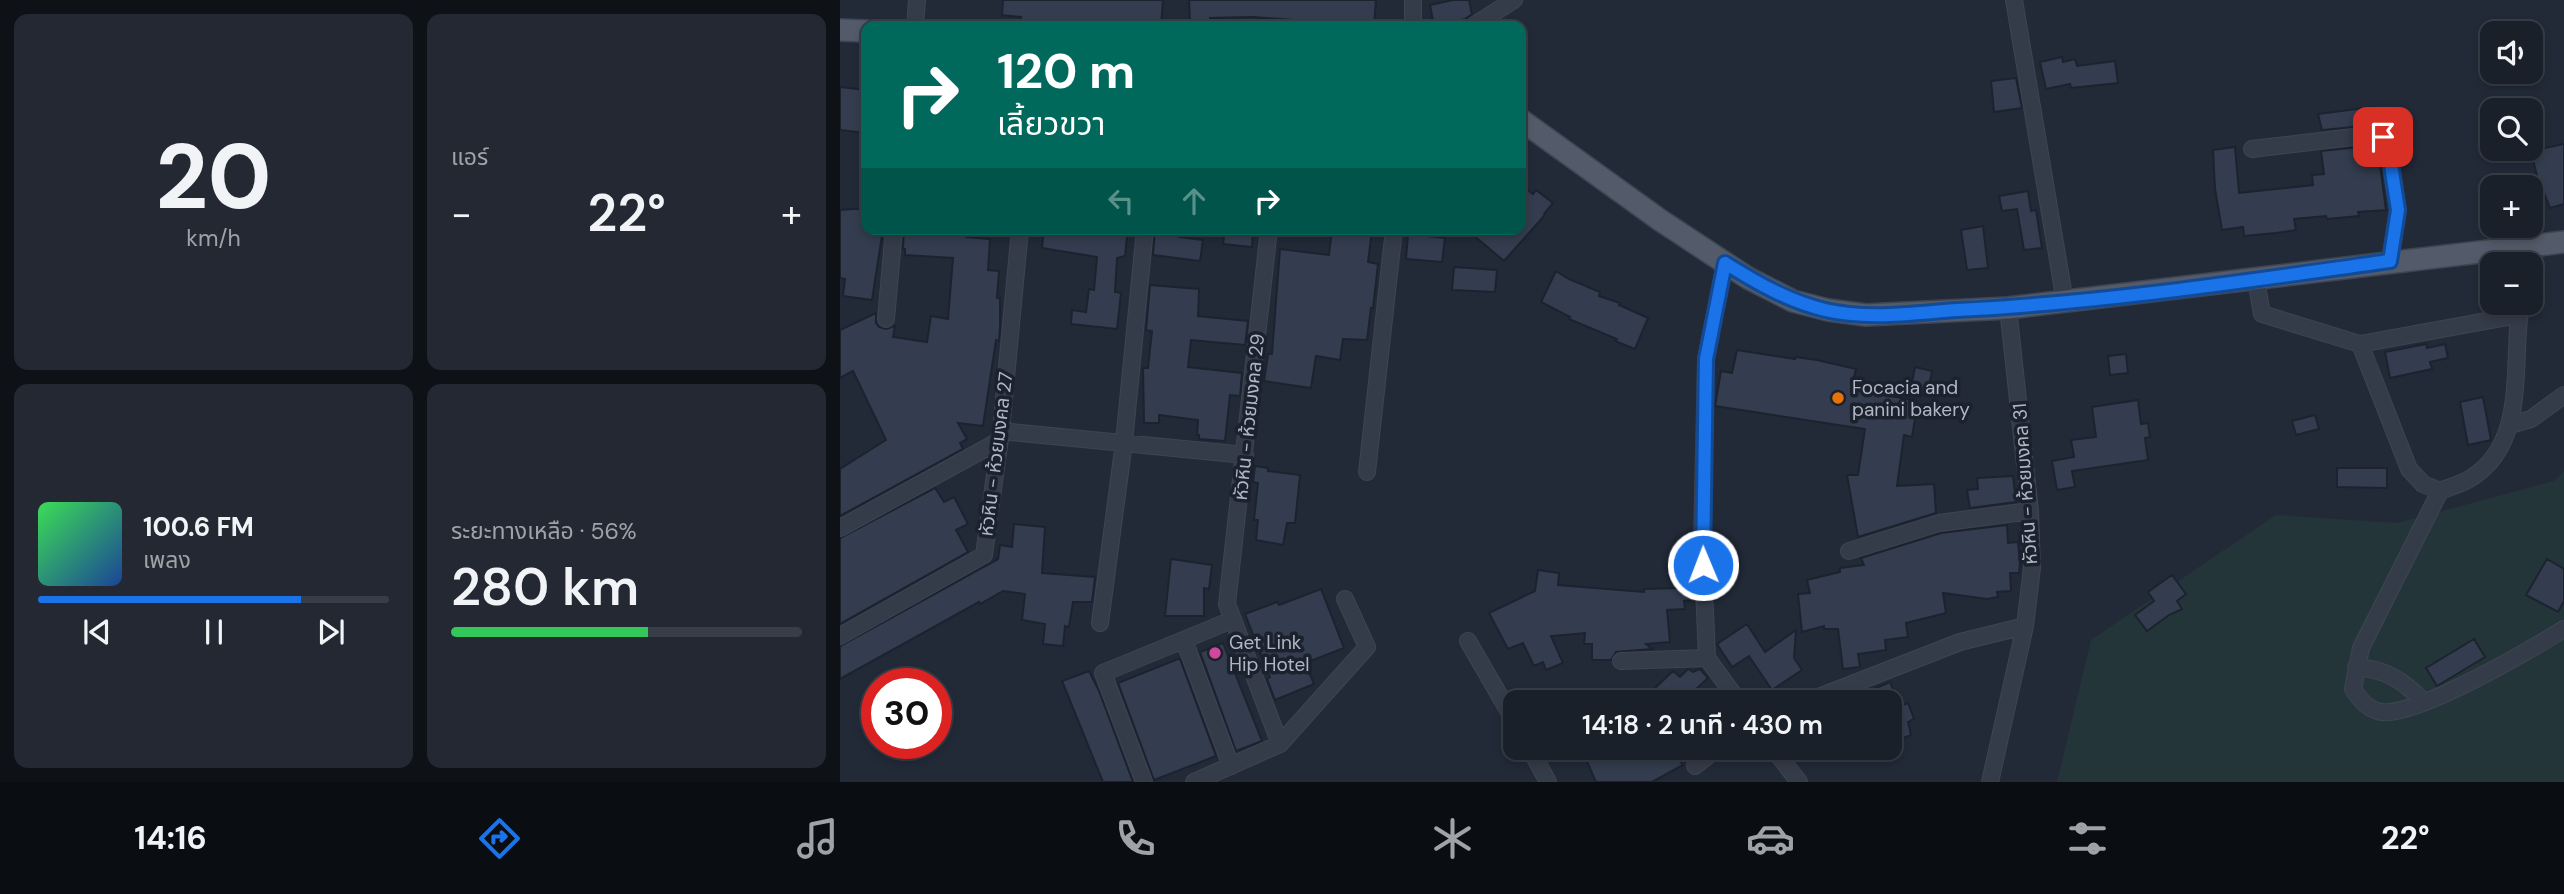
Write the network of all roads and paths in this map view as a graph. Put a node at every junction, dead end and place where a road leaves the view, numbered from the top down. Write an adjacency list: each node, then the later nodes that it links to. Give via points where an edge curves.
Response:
1 (917, 0): 5 (street)
2 (1413, 0): 6 (street)
3 (1514, 0): 7 (street)
4 (2014, 0): 23 (street)
5 (915, 21)
6 (1413, 21)
7 (1481, 21)
8 (840, 30): 9 (main road)
9 (861, 31)
10 (1526, 124): 21 (main road)
11 (2252, 149): 20 (street, via 2383,137 2398,210)
12 (893, 235): 27 (street)
13 (1019, 235): 31 (street, หัวหิน - ห้วยมงคล 27)
14 (1143, 235): 32 (street)
15 (1268, 235): 33 (street, หัวหิน - ห้วยมงคล 29)
16 (1393, 235): 34 (street)
17 (2564, 242): 18 (main road)
18 (2536, 244): 19 (street); 20 (main road)
19 (2535, 252)
20 (2390, 261): 22 (main road)
21 (1725, 263): 24 (main road, via 1793,301 1828,310 1866,315); 47 (street, via 1706,359 1702,542)
22 (2256, 280): 23 (main road); 28 (street, via 2262,314)
23 (2065, 302): 24 (main road)
24 (2007, 308): 36 (street, หัวหิน - ห้วยมงคล 31)
25 (2493, 315): 28 (street)
26 (2521, 315): 30 (street)
27 (886, 319)
28 (2360, 344): 35 (street, via 2409,469 2423,484)
29 (2564, 395): 30 (street, via 2531,419)
30 (2510, 425): 35 (street, via 2488,465 2469,480)
31 (1000, 436): 32 (street); 37 (street); 44 (street, หัวหิน - ห้วยมงคล 27, via 984,555)
32 (1124, 442): 33 (street); 41 (street)
33 (1245, 456): 40 (street, หัวหิน - ห้วยมงคล 29)
34 (1367, 472)
35 (2440, 491): 49 (street, via 2361,648)
36 (2030, 511): 38 (street, via 1939,523); 42 (street, หัวหิน - ห้วยมงคล 31, via 2032,568)
37 (840, 528)
38 (1849, 551)
39 (1345, 599): 54 (street, via 1367,647)
40 (1230, 612): 45 (street); 54 (street)
41 (1100, 623)
42 (2025, 625): 51 (street, via 1960,642); 64 (street, หัวหิน - ห้วยมงคล 31)
43 (2564, 629): 53 (street)
44 (840, 636)
45 (1184, 640): 58 (street); 60 (street, via 1103,673)
46 (1468, 641): 52 (street)
47 (1707, 658): 48 (street); 50 (street)
48 (1621, 661)
49 (2356, 667): 53 (street, via 2376,669 2397,679); 53 (street, via 2353,689 2363,704 2381,712)
50 (1730, 690)
51 (1837, 690)
52 (1503, 702)
53 (2424, 702)
54 (1280, 744): 58 (street)
55 (1536, 760): 62 (street)
56 (1703, 760): 59 (street)
57 (1783, 760): 63 (street)
58 (1231, 766): 61 (street)
59 (1695, 766)
60 (1144, 782)
61 (1194, 782)
62 (1548, 782)
63 (1799, 782)
64 (1990, 782)

